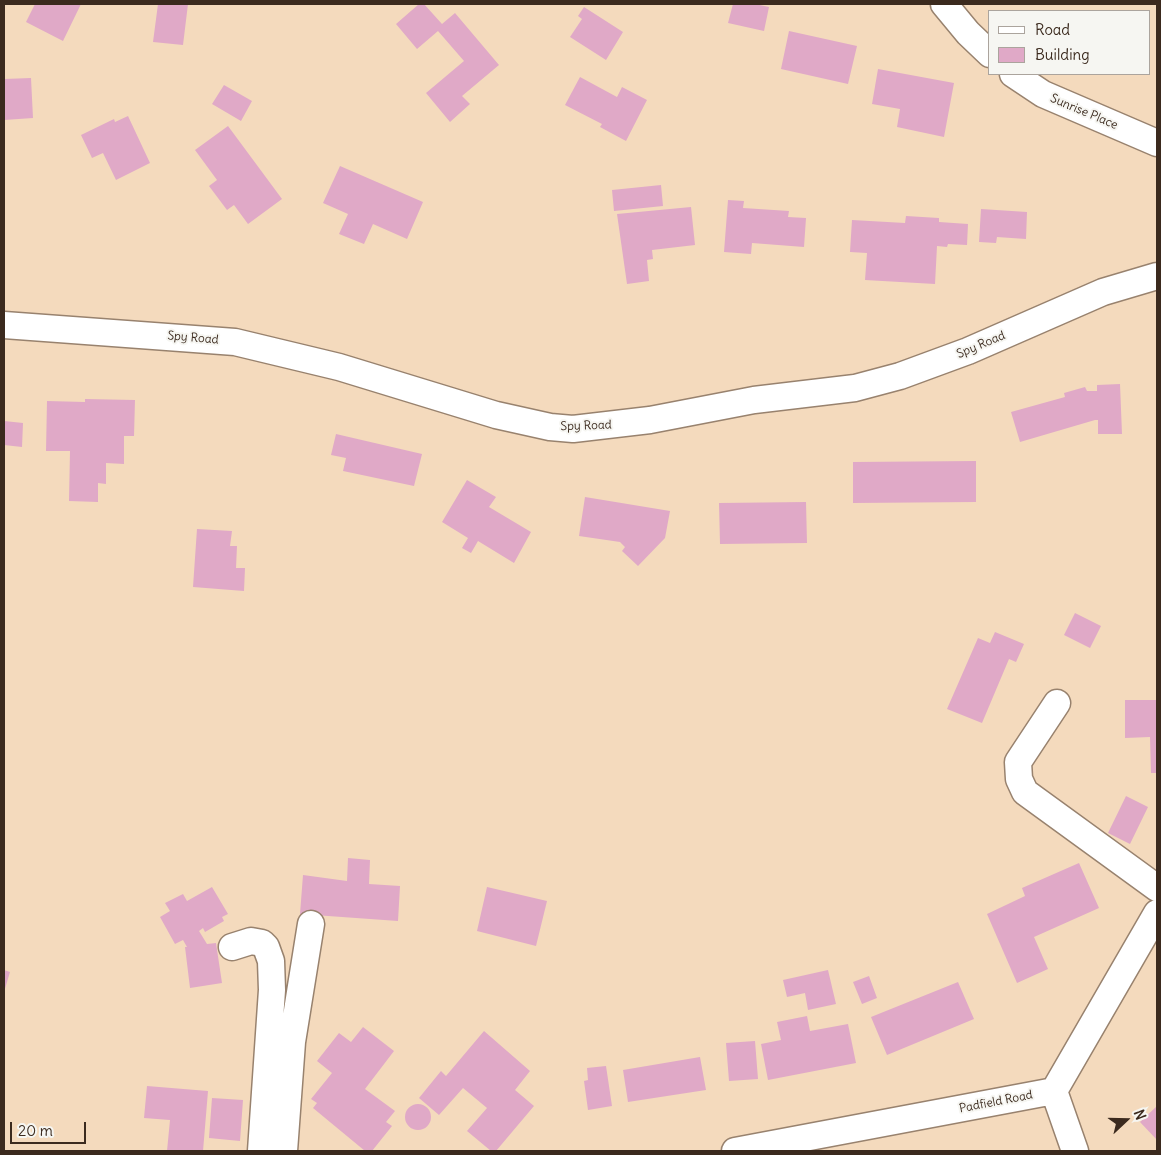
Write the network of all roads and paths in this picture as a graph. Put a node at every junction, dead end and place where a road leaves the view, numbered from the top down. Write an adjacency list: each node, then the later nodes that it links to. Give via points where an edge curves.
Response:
1 (944, 4): 2 (street)
2 (988, 52)
3 (1014, 75): 4 (street, Sunrise Place, via 1043,94)
4 (1157, 143)
5 (1157, 276): 6 (street, Spy Road, via 1102,292 968,352 891,379 855,388 754,400 650,420 573,429 496,415 339,367 235,342)
6 (4, 325)
7 (1057, 703): 8 (street, via 1018,762 1019,779 1025,792)
8 (1157, 888)
9 (1157, 913): 12 (street)
10 (311, 924): 14 (street, via 292,1042)
11 (232, 947): 13 (street, via 251,941 262,943 271,961 272,990)
12 (1054, 1091): 15 (street, Padfield Road); 16 (street)
13 (261, 1151)
14 (284, 1151)
15 (735, 1151)
16 (1075, 1151)

